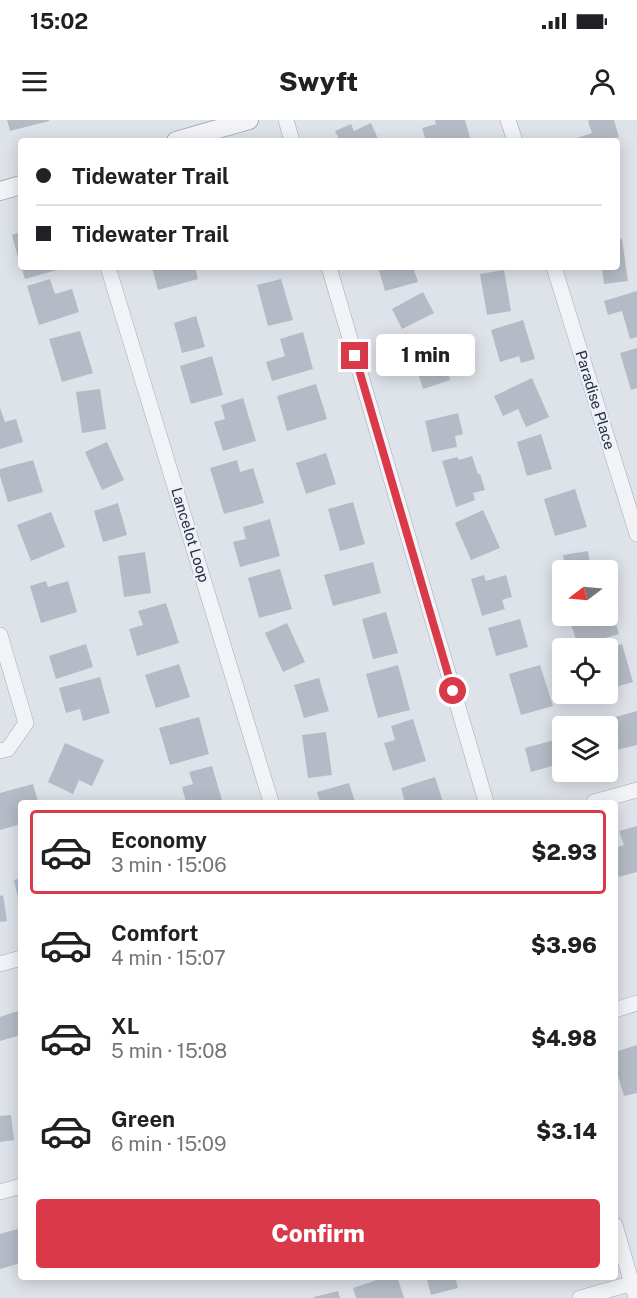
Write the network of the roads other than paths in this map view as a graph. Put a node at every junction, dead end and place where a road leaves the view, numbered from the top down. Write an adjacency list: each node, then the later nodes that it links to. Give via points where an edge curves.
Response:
1 (249, 120): 4 (street)
2 (286, 120): 6 (street)
3 (508, 120): 7 (street)
4 (208, 126): 5 (street)
5 (182, 138)
6 (291, 138)
7 (514, 138)
8 (18, 186): 9 (street)
9 (0, 190)
10 (109, 270): 17 (street, Lancelot Loop)
11 (330, 270): 18 (street)
12 (555, 270): 13 (street, Paradise Place)
13 (637, 534)
14 (0, 635): 15 (street, via 26,723 8,749)
15 (0, 751)
16 (637, 790): 19 (street)
17 (270, 800)
18 (485, 800)
19 (601, 800)
20 (18, 959): 21 (street)
21 (0, 964)
22 (637, 1003): 23 (street)
23 (618, 1009)
24 (18, 1187): 25 (street)
25 (0, 1192)
26 (618, 1234): 27 (street)
27 (635, 1288): 28 (street)
28 (580, 1298)

